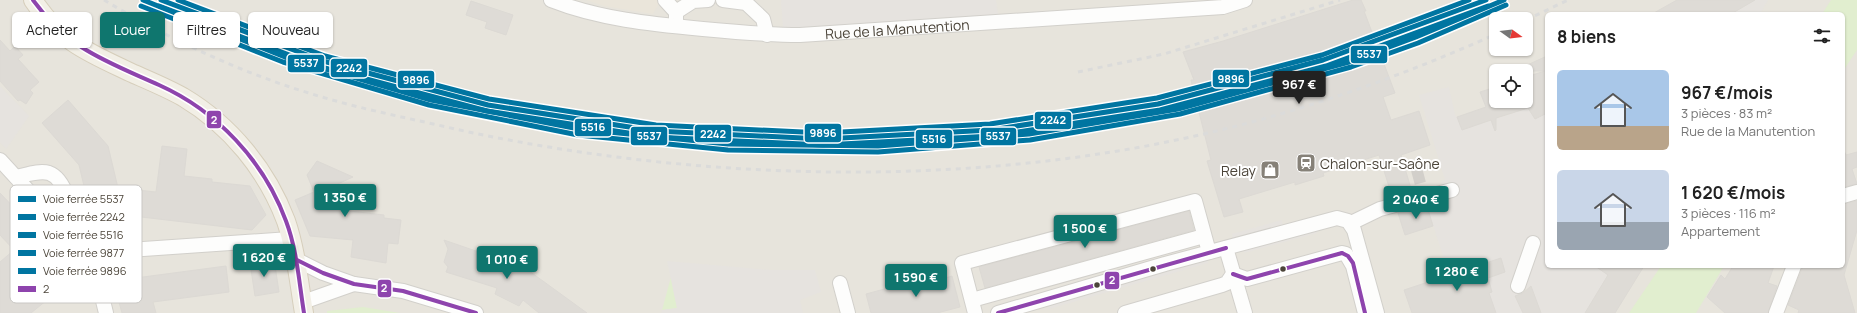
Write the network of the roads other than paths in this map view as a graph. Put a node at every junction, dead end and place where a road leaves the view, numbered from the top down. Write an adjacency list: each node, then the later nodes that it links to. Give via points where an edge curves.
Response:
1 (33, 0): 23 (main road, via 50,24 78,46 182,97 215,120 245,150 260,171 278,201)
2 (551, 0): 10 (street, Rue de la Manutention, via 599,15)
3 (664, 0): 9 (street)
4 (693, 0): 5 (street); 9 (street)
5 (708, 0)
6 (723, 0): 11 (street, via 746,3 763,19)
7 (1245, 0): 8 (street, Rue de la Manutention)
8 (1222, 3): 11 (street, Rue de la Manutention, via 800,35)
9 (676, 12): 10 (street)
10 (676, 26): 11 (street, Rue de la Manutention)
11 (767, 35)
12 (0, 160): 13 (street)
13 (16, 177): 14 (street); 15 (street, via 39,172 48,173 56,177)
14 (23, 185)
15 (62, 185)
16 (1423, 189): 20 (street)
17 (1452, 190): 21 (street, via 1380,209)
18 (1857, 192): 19 (street)
19 (1845, 195)
20 (1393, 199)
21 (1351, 223): 25 (street, via 1337,218); 44 (street)
22 (1204, 236): 27 (street); 35 (street); 35 (street, via 1195,201 962,263)
23 (290, 238): 26 (street); 28 (main road)
24 (1533, 243): 33 (street)
25 (1226, 248): 27 (street); 30 (street)
26 (142, 249)
27 (1209, 252): 40 (street)
28 (295, 259): 32 (street); 36 (main road)
29 (1793, 268): 45 (street)
30 (1233, 274): 41 (street, via 1222,285); 42 (street); 43 (street, via 1247,279 1346,254 1353,266)
31 (840, 283): 39 (street)
32 (354, 284): 36 (street); 38 (street, via 403,291)
33 (1518, 286)
34 (104, 303): 37 (street)
35 (974, 306)
36 (303, 308)
37 (106, 313)
38 (476, 313)
39 (848, 313)
40 (998, 313)
41 (1125, 313)
42 (1245, 313)
43 (1365, 313)
44 (1377, 313)
45 (1776, 313)

